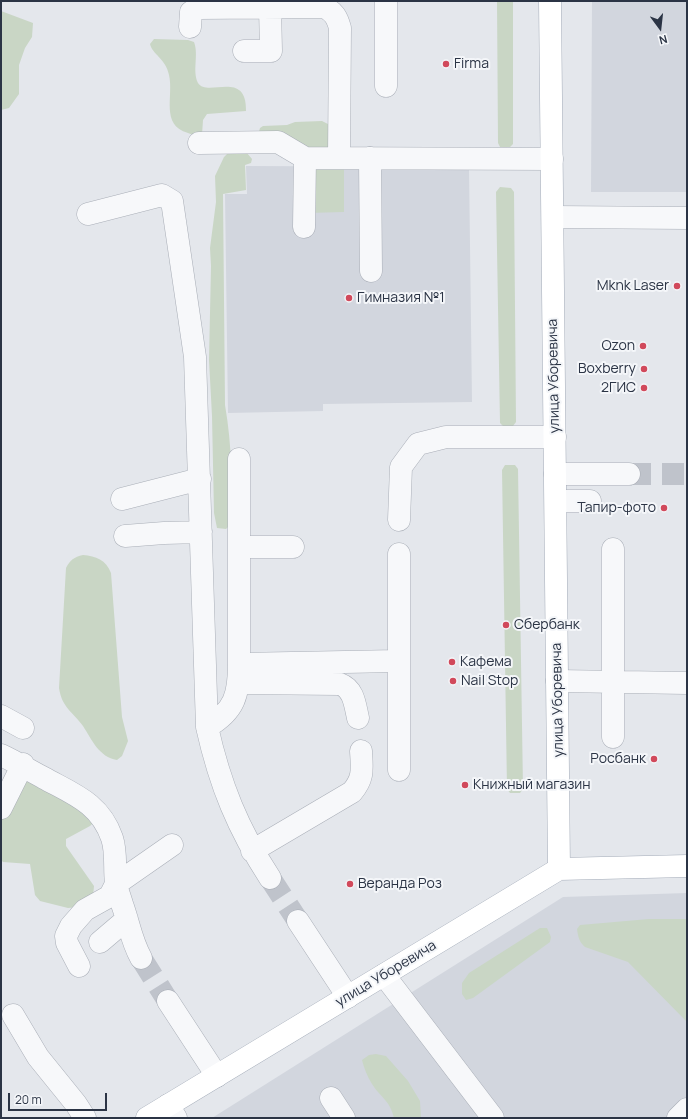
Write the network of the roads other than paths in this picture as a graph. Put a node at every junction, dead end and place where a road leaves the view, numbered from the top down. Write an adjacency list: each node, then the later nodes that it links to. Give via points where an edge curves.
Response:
1 (386, 1): 7 (street)
2 (550, 1): 12 (main road, улица Уборевича)
3 (239, 4): 4 (street); 5 (street, via 194,9 191,12)
4 (270, 7): 6 (street, via 271,51); 10 (street, via 324,7 333,11 338,19)
5 (190, 27)
6 (244, 51)
7 (386, 86)
8 (199, 143): 9 (street, via 278,142)
9 (305, 158): 10 (street); 16 (street)
10 (339, 158): 11 (street)
11 (370, 158): 12 (street); 17 (street)
12 (552, 159): 14 (main road, улица Уборевича)
13 (88, 214): 22 (street, via 162,196 172,201 195,357)
14 (553, 217): 15 (street); 18 (main road, улица Уборевича)
15 (687, 218)
16 (304, 227)
17 (371, 271)
18 (555, 437): 20 (main road, улица Уборевича); 26 (street, via 446,437 418,444 401,468)
19 (239, 459): 29 (street)
20 (555, 474): 21 (street); 24 (main road, улица Уборевича)
21 (629, 474)
22 (200, 479): 23 (street); 27 (street)
23 (122, 498)
24 (556, 501): 25 (street); 35 (main road, улица Уборевича)
25 (590, 501)
26 (399, 520)
27 (201, 532): 28 (street); 40 (street)
28 (125, 536)
29 (239, 547): 30 (street); 34 (street)
30 (293, 547)
31 (613, 549): 36 (street)
32 (399, 554): 33 (street)
33 (397, 661): 34 (street); 46 (street)
34 (239, 674): 39 (street, via 347,686); 40 (street, via 237,694 226,714)
35 (557, 681): 36 (street); 51 (main road, улица Уборевича)
36 (612, 682): 37 (street); 42 (street)
37 (687, 683)
38 (1, 716): 41 (street)
39 (358, 718)
40 (207, 727): 49 (street, via 222,783)
41 (23, 728)
42 (613, 737)
43 (361, 751): 49 (street, via 360,783 352,792)
44 (1, 755): 45 (street)
45 (22, 764): 47 (street); 53 (street, via 78,795 90,804 103,820 112,839)
46 (399, 770)
47 (1, 808)
48 (172, 845): 53 (street)
49 (252, 851): 52 (street)
50 (687, 866): 51 (main road)
51 (560, 869): 59 (main road, улица Уборевича)
52 (270, 878)
53 (116, 884): 54 (street); 58 (street, via 110,896 85,910 66,936)
54 (127, 919): 56 (street); 57 (street, via 132,941)
55 (298, 921): 60 (street)
56 (100, 942)
57 (141, 958)
58 (79, 966)
59 (384, 975): 60 (main road, улица Уборевича); 70 (street)
60 (348, 997): 63 (main road, улица Уборевича)
61 (168, 1001): 63 (street)
62 (13, 1015): 67 (street, via 38,1057)
63 (217, 1076): 66 (main road, улица Уборевича)
64 (331, 1098): 69 (street)
65 (687, 1109): 71 (street)
66 (172, 1112): 68 (main road, улица Уборевича)
67 (85, 1118)
68 (147, 1118)
69 (344, 1118)
70 (493, 1118)
71 (678, 1118)

